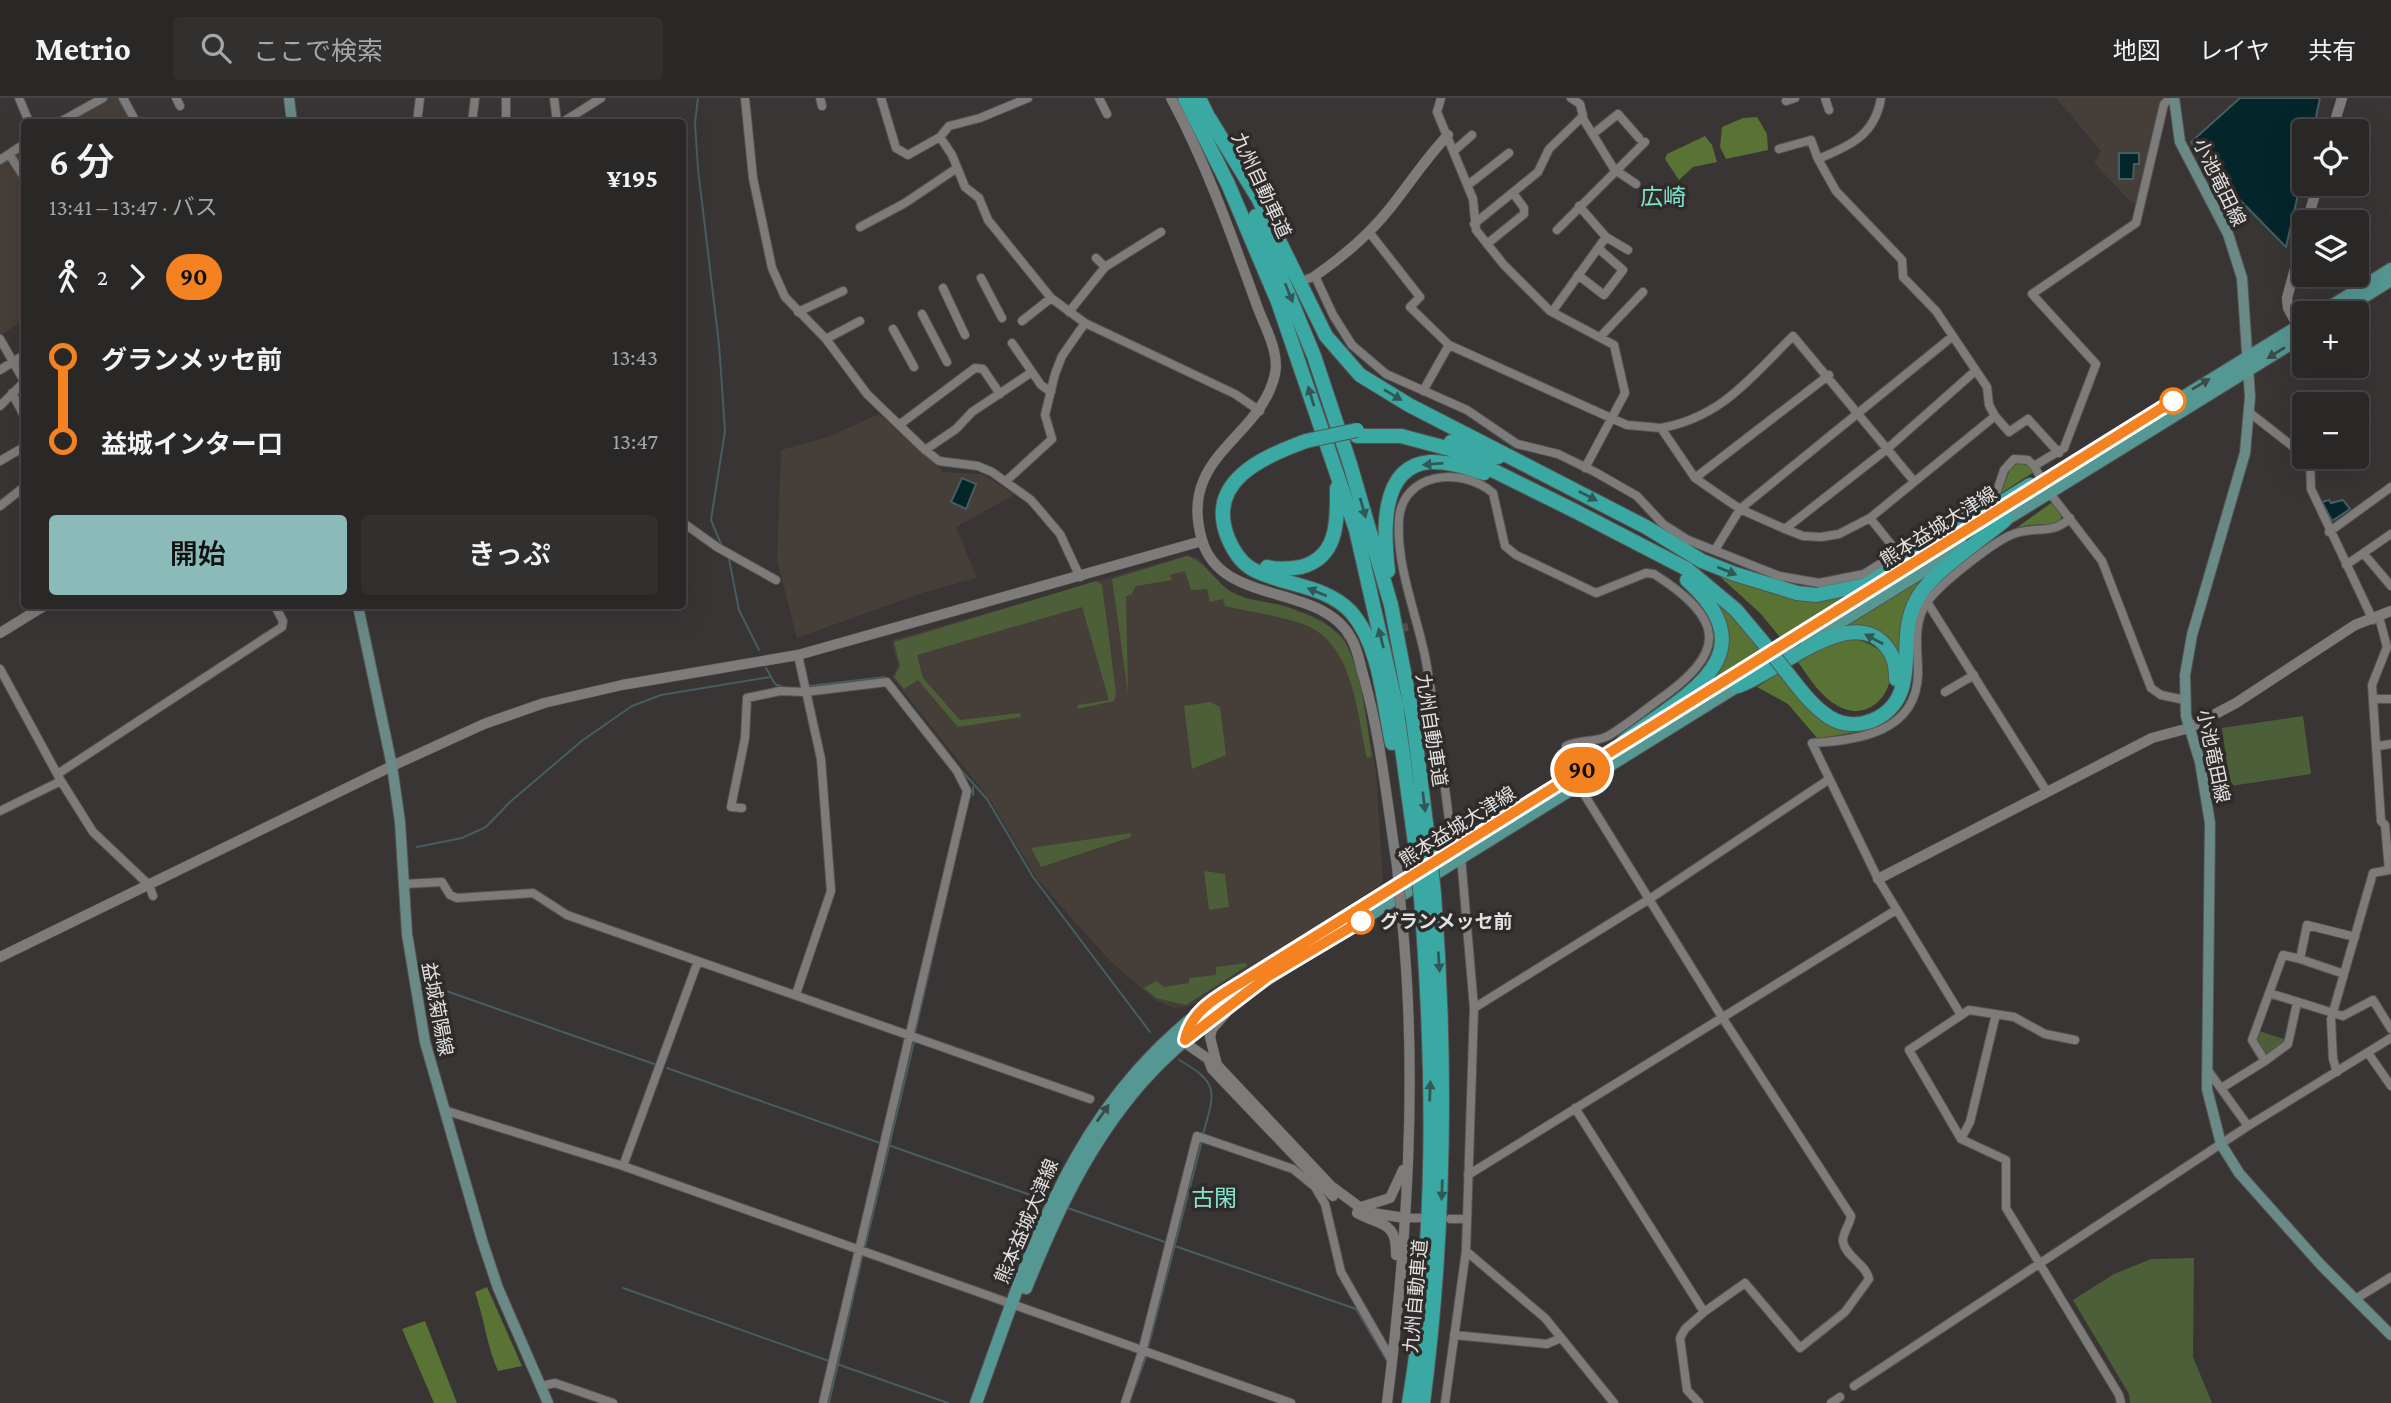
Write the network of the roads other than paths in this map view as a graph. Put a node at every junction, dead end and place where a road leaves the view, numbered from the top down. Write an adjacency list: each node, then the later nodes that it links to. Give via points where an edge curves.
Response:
1 (19, 98): 27 (street)
2 (103, 98): 28 (street)
3 (123, 98): 29 (street)
4 (289, 98): 30 (main road)
5 (420, 98): 31 (street)
6 (475, 98): 32 (street)
7 (506, 98): 33 (street)
8 (554, 98): 34 (street)
9 (601, 98): 35 (street)
10 (745, 98): 80 (street, via 753,178 772,268)
11 (881, 98): 40 (street, via 896,148 903,153 908,155)
12 (1028, 98): 40 (street, via 949,126)
13 (1099, 98): 24 (street)
14 (1171, 98): 79 (street, via 1237,247)
15 (1185, 98): 134 (highway, 九州自動車道, one-way to 15, via 1273,289)
16 (1199, 98): 26 (highway, 九州自動車道)
17 (1441, 98): 38 (street, via 1437,112)
18 (1571, 98): 25 (street, via 1580,104)
19 (1825, 98): 23 (street)
20 (1881, 98): 46 (street, via 1869,132 1852,145)
21 (2172, 98): 101 (main road, 小池竜田線, via 2180,142 2228,234 2242,278); 128 (street, via 2164,103 2136,223 2032,294 2096,364)
22 (2342, 98): 36 (street)
23 (1829, 110)
24 (1107, 114)
25 (1582, 117): 37 (street); 53 (street, via 1549,149 1538,172)
26 (1209, 118): 131 (highway, one-way to 131, via 1258,198 1326,336 1360,375); 162 (highway, 九州自動車道, one-way to 162, via 1263,231 1314,356)
27 (28, 119)
28 (65, 119)
29 (134, 119)
30 (292, 119)
31 (417, 119)
32 (472, 119)
33 (506, 119)
34 (556, 119)
35 (568, 119)
36 (2336, 119)
37 (1593, 134): 49 (street); 49 (street, via 1616,111 1642,140)
38 (1448, 135): 43 (street); 59 (street)
39 (1472, 135): 43 (street)
40 (940, 137): 48 (street)
41 (21, 146): 45 (street)
42 (1779, 149): 46 (street, via 1811,140)
43 (1455, 150): 52 (street)
44 (1509, 153): 52 (street)
45 (9, 154): 47 (street); 50 (street)
46 (1818, 159): 93 (street, via 1836,191 1902,260 1903,277)
47 (0, 160)
48 (957, 168): 56 (street); 76 (street, via 965,187 979,198 988,220)
49 (1614, 169): 51 (street); 54 (street)
50 (21, 172)
51 (1636, 184)
52 (1468, 185): 55 (street)
53 (1513, 193): 55 (street); 61 (street, via 1524,214)
54 (1579, 206): 57 (street); 60 (street)
55 (1474, 224): 61 (street)
56 (860, 228)
57 (1557, 230)
58 (1161, 232): 65 (street)
59 (1369, 232): 69 (street, via 1344,256); 97 (street, via 1420,297 1410,307)
60 (1605, 237): 62 (street); 63 (street)
61 (1487, 244): 82 (street)
62 (1598, 249): 67 (street); 67 (street, via 1623,270 1604,295)
63 (1628, 250)
64 (1096, 258): 65 (street)
65 (1105, 267): 81 (street)
66 (2391, 269): 77 (main road)
67 (1578, 275): 82 (street)
68 (981, 278): 85 (street)
69 (1310, 278): 109 (street, via 1358,352 1386,374)
70 (2292, 280): 83 (street, via 2287,298)
71 (2391, 280): 78 (main road)
72 (943, 289): 90 (street)
73 (843, 291): 80 (street)
74 (1643, 292): 92 (street)
75 (1268, 295): 79 (street)
76 (1051, 298): 81 (street); 87 (street)
77 (2339, 301)
78 (2357, 301)
79 (1255, 302): 115 (street, via 1272,344 1276,370)
80 (797, 312): 94 (street)
81 (1069, 312): 88 (street)
82 (1552, 312): 92 (street)
83 (2292, 313)
84 (922, 314): 100 (street)
85 (1002, 318)
86 (860, 321): 94 (street)
87 (1022, 321)
88 (1085, 323): 110 (street, via 1062,356); 115 (street, via 1235,394)
89 (893, 329): 102 (street)
90 (965, 335)
91 (2292, 335): 101 (main road, 熊本益城大津線)
92 (1601, 336): 119 (street, via 1615,345 1625,393)
93 (1953, 336): 105 (street); 117 (street)
94 (826, 339): 120 (street, via 867,394)
95 (1, 342): 99 (street)
96 (1012, 343): 104 (street)
97 (1449, 345): 109 (street); 119 (street)
98 (21, 357): 99 (street)
99 (14, 361): 103 (street); 107 (street)
100 (947, 362)
101 (2247, 364): 116 (main road, 小池竜田線); 139 (main road, 熊本益城大津線)
102 (915, 368)
103 (0, 370)
104 (1032, 372): 110 (street); 112 (street)
105 (1974, 372): 118 (street, via 1987,387); 126 (street)
106 (1829, 375): 117 (street); 121 (street, via 1793,336 1709,413 1689,423); 135 (street)
107 (21, 376)
108 (21, 385): 111 (street)
109 (1423, 391): 132 (street, via 1467,410 1517,444 1558,454)
110 (1051, 392): 137 (street, via 1045,415 1052,439)
111 (12, 393): 113 (street); 114 (street)
112 (1000, 394): 120 (street, via 983,369 975,368); 127 (street)
113 (0, 406)
114 (21, 410)
115 (1260, 411): 152 (street, via 1209,467 1199,510)
116 (2250, 413): 124 (street); 182 (main road, 小池竜田線, via 2245,453 2192,635)
117 (1857, 416): 126 (street); 143 (street)
118 (1994, 416): 128 (street, via 2009,432 2028,419); 136 (street)
119 (1611, 418): 121 (street, via 1628,425); 132 (street)
120 (899, 425): 127 (street)
121 (1661, 428): 135 (street)
122 (1357, 433): 123 (highway, bridge); 131 (highway, via 1401,430 1432,435); 138 (highway, via 1401,436 1450,449)
123 (1306, 444): 134 (highway, via 1268,464 1238,490 1231,521 1238,544 1250,557 1285,570 1325,554 1337,523); 196 (highway, one-way to 123, via 1364,631 1350,612 1329,597 1253,570 1237,555 1225,530 1222,511 1235,480 1271,454)
124 (2292, 446)
125 (21, 449): 129 (street)
126 (1887, 449): 136 (street); 149 (street)
127 (925, 450): 137 (street, via 939,461 978,466)
128 (2059, 453): 130 (street)
129 (0, 461)
130 (2034, 466): 139 (street); 155 (street, via 2028,460 2014,459 2004,470 1997,491)
131 (1529, 468): 148 (highway, one-way to 148)
132 (1585, 468): 154 (street, via 1637,496 1673,531)
133 (2310, 469): 150 (street, via 2311,489)
134 (1335, 470): 196 (highway, 九州自動車道, one-way to 134, via 1385,656 1356,530)
135 (1695, 478): 143 (street)
136 (1913, 480): 144 (street)
137 (1006, 481): 158 (street, via 1031,500 1060,534)
138 (1522, 485): 153 (highway); 162 (highway, one-way to 162, via 1446,463 1427,462 1400,478 1384,515)
139 (2044, 487): 145 (street); 146 (main road, 熊本益城大津線); 148 (highway, one-way to 139, via 1702,561 1773,588 1816,594 1866,585 2030,485); 184 (main road, 熊本益城大津線)
140 (2391, 487): 150 (street)
141 (21, 489): 142 (street)
142 (0, 506)
143 (1740, 509): 149 (street); 154 (street)
144 (1870, 518): 149 (street, via 1839,534 1821,537); 155 (street)
145 (2070, 519): 161 (street, via 2054,530 2029,528 2010,535); 182 (street, via 2102,561 2151,688)
146 (2005, 520): 175 (highway, via 1930,581 1917,598 1904,640 1902,687 1888,712 1865,723 1842,723 1813,704); 177 (main road, 熊本益城大津線)
147 (686, 525): 159 (street)
148 (1646, 527): 171 (highway, via 1734,598)
149 (1785, 529)
150 (2329, 532): 157 (street)
151 (2391, 534): 156 (street)
152 (1202, 541): 158 (street); 240 (street, bridge, via 1220,566 1244,584 1311,605 1355,635 1396,866 1409,985)
153 (1637, 543): 171 (highway, via 1687,569); 184 (highway, via 1702,593 1721,621 1724,635 1714,667 1688,693)
154 (1715, 550): 155 (street, via 1779,576 1819,583 1864,574)
155 (1898, 553)
156 (2364, 554): 157 (street); 160 (street)
157 (2346, 565): 167 (street)
158 (1080, 577): 172 (street)
159 (776, 580)
160 (2391, 586)
161 (1927, 602): 176 (street); 190 (street, via 1914,639 1915,693 1905,713 1879,732 1812,743)
162 (1391, 605): 196 (highway, 九州自動車道, one-way to 196, via 1413,719)
163 (39, 609): 170 (street)
164 (277, 609): 188 (street, via 284,621 282,627)
165 (359, 609): 187 (main road, 益城菊陽線)
166 (2391, 611): 167 (street)
167 (2376, 619): 173 (street); 183 (street, via 2355,625 2236,703)
168 (1417, 624): 169 (street); 189 (street, via 1399,537 1401,506 1409,492 1440,476 1489,489 1508,550 1588,592 1646,573 1654,574 1695,605 1709,634 1696,671 1608,735 1566,746 1566,765); 197 (street)
169 (1408, 627)
170 (0, 633)
171 (1767, 639): 175 (highway, bridge)
172 (798, 655): 178 (street); 187 (street, via 622,685 544,704 484,724)
173 (2388, 656): 180 (street, via 2374,675)
174 (0, 669): 188 (street)
175 (1792, 672): 177 (highway, one-way to 177, via 1835,713 1853,717 1870,715 1884,706 1896,681 1894,657 1887,647 1879,639 1855,632 1832,635 1755,681)
176 (1974, 675): 179 (street); 191 (street)
177 (1738, 685): 189 (main road, 熊本益城大津線)
178 (805, 692): 192 (street, via 780,691 747,698 745,737 731,794 731,807); 213 (street, via 821,760 831,891); 222 (street, via 887,682 957,771 967,791)
179 (1945, 692)
180 (2374, 699): 181 (street); 186 (street)
181 (2391, 699)
182 (2185, 700): 183 (main road, 小池竜田線)
183 (2189, 727): 191 (street, via 2152,738); 230 (main road, 小池竜田線, via 2210,823)
184 (1624, 741): 189 (main road, 熊本益城大津線)
185 (2391, 744): 186 (street)
186 (2378, 746): 194 (street)
187 (392, 766): 200 (main road, 益城菊陽線); 201 (street)
188 (60, 777): 193 (street); 201 (street, via 93,832)
189 (1576, 780): 197 (main road, 熊本益城大津線); 204 (street)
190 (1828, 780): 199 (street); 204 (street)
191 (2047, 792): 199 (street)
192 (742, 808)
193 (0, 811)
194 (2381, 821): 195 (street); 198 (street)
195 (2391, 821)
196 (1422, 848): 203 (highway, 九州自動車道, bridge)
197 (1457, 855): 211 (main road, 熊本益城大津線); 215 (street); 216 (main road, 熊本益城大津線, via 1277,959)
198 (2390, 873): 206 (street, via 2373,873)
199 (1878, 879): 205 (street)
200 (405, 884): 209 (street, via 442,882 457,898 533,893 568,915); 236 (main road, 益城菊陽線, via 414,992)
201 (149, 885): 202 (street); 207 (street)
202 (153, 896)
203 (1427, 896): 272 (highway, 九州自動車道, one-way to 203, via 1425,1268 1431,1058); 273 (highway, 九州自動車道, one-way to 273, via 1444,1049 1438,1267)
204 (1651, 898): 215 (street); 220 (street)
205 (1896, 910): 219 (street); 220 (street)
206 (2355, 937): 208 (street, via 2308,926); 210 (street)
207 (0, 957)
208 (2300, 959): 210 (street); 212 (street, via 2283,954)
209 (698, 961): 213 (street); 241 (street)
210 (2344, 974): 217 (street)
211 (1267, 977): 225 (main road, 熊本益城大津線); 229 (street, via 1212,1029)
212 (2269, 993): 214 (street); 228 (street, via 2252,1040)
213 (796, 995): 222 (street)
214 (2297, 1003): 217 (street); 228 (street, via 2288,1044)
215 (1474, 1008): 242 (street)
216 (1196, 1013): 224 (main road, 熊本益城大津線); 225 (street)
217 (2333, 1013): 221 (street, via 2343,1016 2373,1000); 231 (street, via 2330,1030)
218 (1996, 1014): 219 (street, via 1969,1010); 226 (street); 238 (street, via 1970,1122)
219 (1961, 1015): 238 (street, via 1909,1050)
220 (1722, 1017): 235 (street); 255 (street, via 1851,1216 1844,1246 1869,1279 1845,1312 1800,1348 1745,1283)
221 (2391, 1029)
222 (910, 1035): 234 (street); 248 (street)
223 (2391, 1038): 227 (street)
224 (1168, 1040): 225 (street); 254 (main road, 熊本益城大津線, one-way to 224, via 1045,1214 1078,1150 1107,1105)
225 (1185, 1040): 229 (street); 254 (main road, 熊本益城大津線, via 1142,1082 1085,1158)
226 (2075, 1041)
227 (2368, 1052): 231 (street); 232 (street)
228 (2265, 1061): 233 (street)
229 (1213, 1063): 243 (street, via 1212,1069 1323,1188)
230 (2205, 1066): 233 (street); 239 (main road, 小池竜田線)
231 (2337, 1072): 237 (street)
232 (2391, 1086)
233 (2223, 1087): 237 (street)
234 (1090, 1099)
235 (1575, 1108): 242 (street); 255 (street)
236 (447, 1111): 241 (street); 261 (main road, 益城菊陽線, via 498,1288)
237 (2248, 1126): 239 (street)
238 (1961, 1139): 250 (street, via 2006,1160 2006,1208)
239 (2221, 1144): 250 (street); 253 (main road, 小池竜田線, via 2239,1173 2321,1265)
240 (1407, 1156): 243 (street, via 1390,1198); 244 (street)
241 (623, 1166): 248 (street)
242 (1468, 1175): 247 (street)
243 (1360, 1210): 244 (street); 252 (street, via 1387,1225 1395,1238)
244 (1405, 1218): 245 (street); 252 (street)
245 (1422, 1218)
246 (1450, 1219): 247 (street)
247 (1467, 1219): 249 (street)
248 (859, 1251): 254 (street); 266 (street)
249 (1466, 1251): 256 (street); 258 (street, via 1545,1318)
250 (2038, 1265): 262 (street); 278 (street)
251 (2391, 1276): 253 (street)
252 (1398, 1297): 260 (street)
253 (2357, 1298): 257 (main road, 小池竜田線)
254 (1015, 1307): 259 (street); 267 (main road, 熊本益城大津線); 268 (main road, 熊本益城大津線)
255 (1704, 1312): 276 (street, via 1681,1338 1687,1390)
256 (1454, 1335): 258 (street, via 1547,1344); 274 (street)
257 (2391, 1335)
258 (1561, 1338): 275 (street)
259 (1142, 1352): 260 (street, via 1196,1136 1293,1170 1315,1187 1325,1204 1341,1272); 269 (street); 270 (street)
260 (1393, 1362): 271 (street)
261 (542, 1386): 264 (main road, 益城菊陽線); 265 (street, via 555,1383)
262 (1854, 1386)
263 (1840, 1397): 277 (street)
264 (548, 1403)
265 (613, 1403)
266 (823, 1403)
267 (976, 1403)
268 (984, 1403)
269 (1125, 1403)
270 (1291, 1403)
271 (1387, 1403)
272 (1409, 1403)
273 (1423, 1403)
274 (1445, 1403)
275 (1614, 1403)
276 (1699, 1403)
277 (1830, 1403)
278 (2121, 1403)

